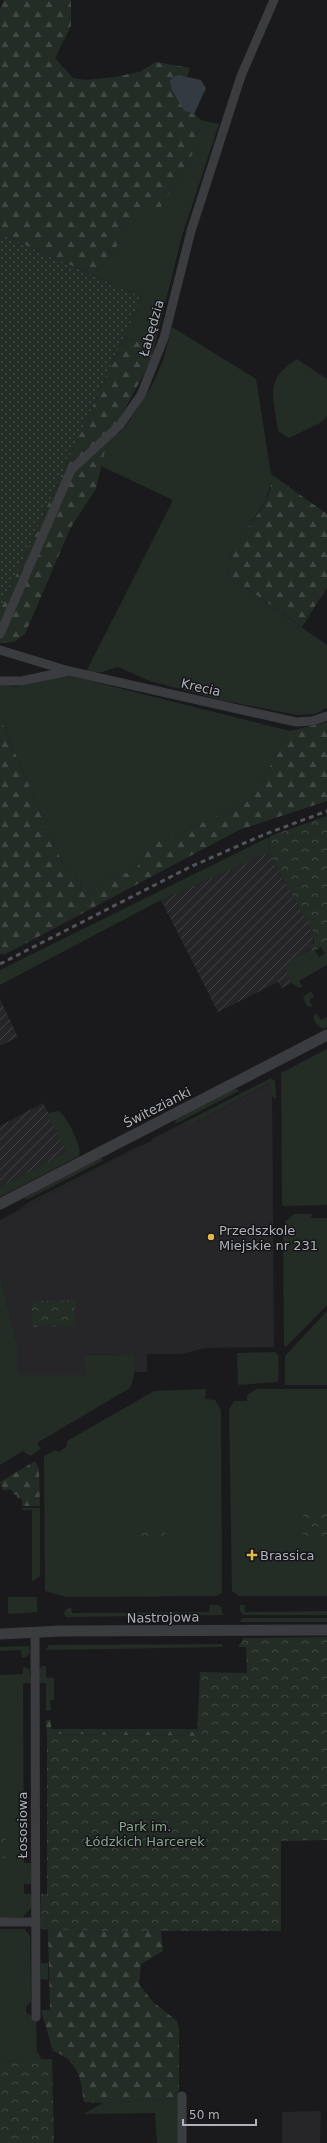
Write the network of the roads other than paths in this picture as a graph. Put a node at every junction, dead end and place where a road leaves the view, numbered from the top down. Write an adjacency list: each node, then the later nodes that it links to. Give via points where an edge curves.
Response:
1 (274, 0): 2 (street, Łabędzia, via 241,76 191,231 164,338 141,395 120,425 71,470)
2 (0, 634)
3 (0, 650): 4 (street, Krecia)
4 (69, 671): 5 (street, Krecia, via 21,681); 6 (street, Krecia, via 296,722 312,721)
5 (0, 681)
6 (327, 716)
7 (327, 1034): 8 (street, Świtezianki)
8 (0, 1204)
9 (327, 1630): 10 (street, Nastrojowa)
10 (35, 1633): 11 (street, Nastrojowa); 13 (street, Łososiowa)
11 (0, 1634)
12 (0, 1922): 13 (street)
13 (36, 1922): 14 (street, Łososiowa)
14 (36, 2016)
15 (182, 2096): 16 (street)
16 (182, 2143)

